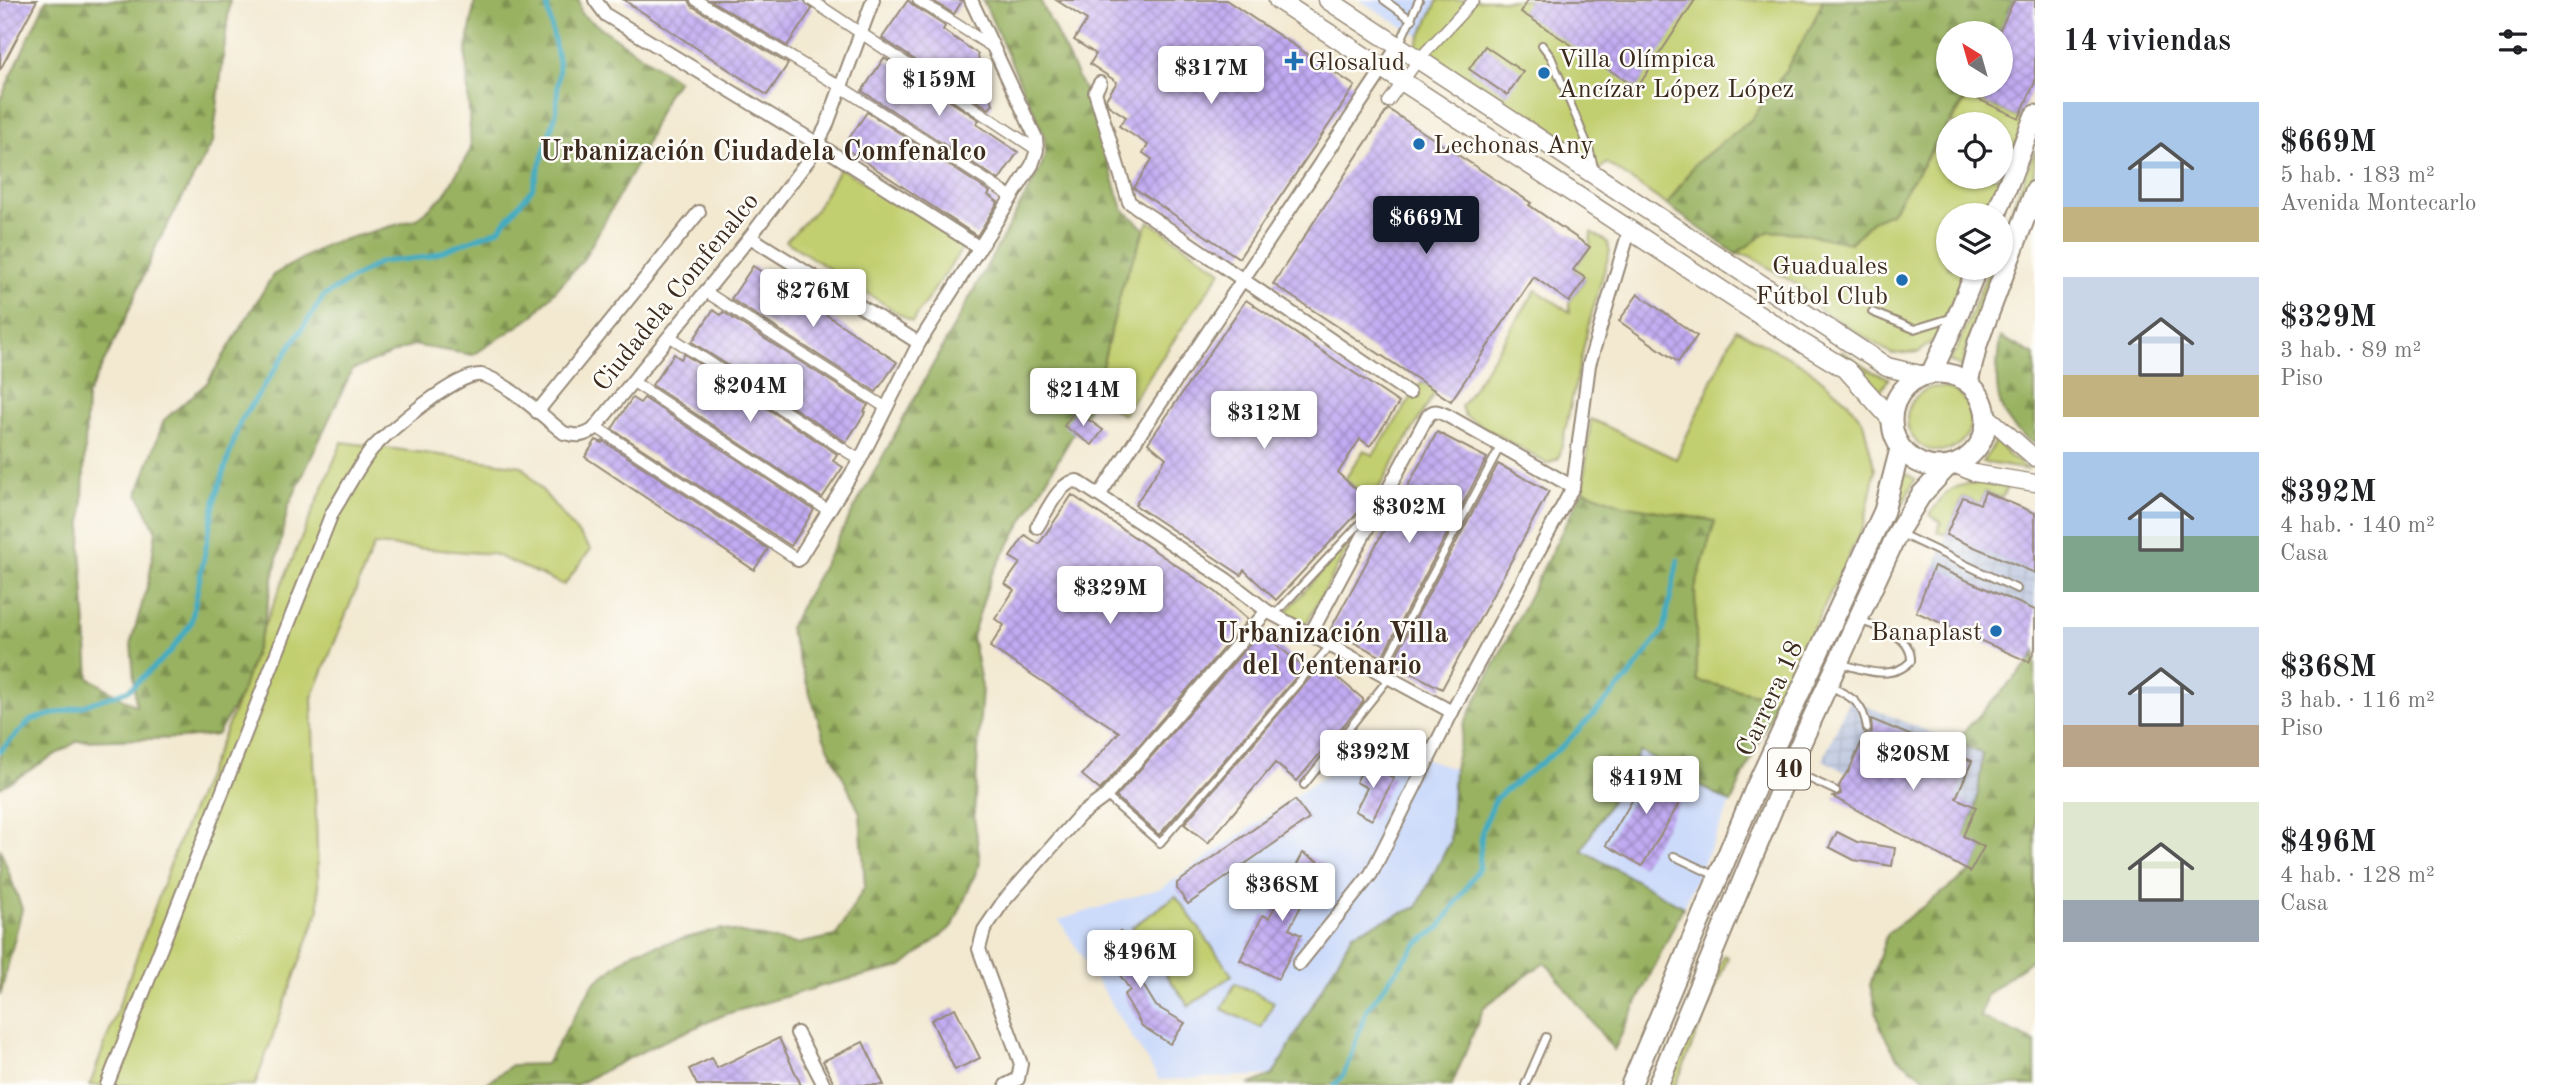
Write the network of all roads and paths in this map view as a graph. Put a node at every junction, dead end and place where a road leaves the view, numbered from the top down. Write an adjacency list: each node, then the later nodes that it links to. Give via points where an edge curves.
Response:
1 (595, 0): 24 (street, via 606,15)
2 (696, 0): 21 (street)
3 (811, 0): 13 (street)
4 (873, 0): 13 (street, Ciudadela Comfenalco)
5 (918, 0): 16 (street)
6 (971, 0): 16 (street)
7 (1278, 0): 18 (main road)
8 (1328, 0): 14 (main road)
9 (1384, 0): 12 (lane)
10 (1419, 0): 12 (lane)
11 (1474, 0): 17 (street)
12 (1412, 20): 14 (lane)
13 (861, 33): 21 (street, Ciudadela Comfenalco); 25 (street)
14 (1399, 45): 17 (main road); 18 (street)
15 (1542, 46): 26 (lane, via 1551,57 1589,148)
16 (994, 48): 25 (street, via 1036,138)
17 (1419, 59): 19 (street); 26 (main road)
18 (1385, 70): 19 (main road); 37 (street)
19 (1403, 82): 22 (street); 32 (main road)
20 (1100, 83): 37 (street, via 1095,92 1129,202)
21 (841, 87): 24 (street, Ciudadela Comfenalco); 28 (street)
22 (1388, 102)
23 (2035, 115): 29 (main road)
24 (818, 144): 34 (street, Ciudadela Comfenalco); 35 (street)
25 (1037, 150): 28 (street)
26 (1595, 173): 43 (main road, via 1886,367)
27 (2035, 191): 33 (main road)
28 (1012, 197): 35 (street)
29 (2001, 203)
30 (699, 212): 48 (street)
31 (2035, 220): 33 (lane)
32 (1630, 228): 50 (main road, via 1847,370); 58 (street, via 1588,365)
33 (2017, 236): 45 (main road)
34 (750, 237): 38 (street, Ciudadela Comfenalco); 42 (street)
35 (979, 248): 42 (street)
36 (1972, 280): 40 (main road)
37 (1243, 281): 46 (street); 59 (street)
38 (706, 292): 41 (street, Ciudadela Comfenalco); 47 (street)
39 (1872, 312): 40 (lane, via 1914,329 1947,319)
40 (1955, 322): 43 (main road)
41 (669, 336): 44 (street, Ciudadela Comfenalco); 55 (street)
42 (919, 343): 47 (street)
43 (1927, 375): 45 (main road, via 1946,373); 50 (main road, via 1901,392)
44 (632, 381): 51 (street, Ciudadela Comfenalco); 61 (street)
45 (1968, 382): 49 (main road, via 1982,400)
46 (1409, 393)
47 (885, 407): 55 (street)
48 (537, 412): 51 (street, Ciudadela Comfenalco, via 564,433 585,436); 84 (street, via 502,384 470,376 400,423 371,450 332,513)
49 (1986, 415): 54 (street); 56 (main road, 40, via 1979,445 1969,457)
50 (1891, 419): 53 (main road)
51 (596, 427): 64 (street)
52 (1500, 447): 58 (street); 60 (street, via 1432,411); 71 (lane)
53 (1900, 449): 56 (main road, via 1913,461 1930,467); 80 (main road, Carrera 18 / 40, via 1884,512)
54 (2035, 458)
55 (860, 460): 61 (street)
56 (1951, 466): 57 (street); 63 (main road, Carrera 18 / 40, via 1922,495)
57 (2035, 483)
58 (1573, 487): 73 (street)
59 (1100, 494): 62 (street, via 1071,481); 66 (street)
60 (1384, 497): 66 (lane); 68 (street)
61 (829, 511): 64 (street)
62 (1037, 527)
63 (1898, 532): 65 (lane); 67 (main road, Carrera 18 / 40)
64 (798, 560)
65 (2017, 589)
66 (1271, 613): 68 (street); 78 (street)
67 (1858, 620): 70 (main road, Carrera 18 / 40); 70 (lane, via 1906,642 1911,661 1892,674)
68 (1310, 635): 69 (street)
69 (1330, 646): 71 (street); 78 (lane, via 1160,843)
70 (1839, 663): 72 (main road, Carrera 18 / 40)
71 (1384, 676): 73 (street); 76 (lane)
72 (1828, 686): 74 (lane, via 1858,702); 75 (main road, Carrera 18 / 40)
73 (1452, 712): 81 (street, via 1371,874)
74 (1867, 729)
75 (1789, 769): 77 (lane); 89 (main road, Carrera 18 / 40)
76 (1304, 785)
77 (1836, 791)
78 (1106, 796): 86 (street, via 1080,815 1003,902 981,936 979,949 1021,1064 1018,1079)
79 (1674, 856): 80 (lane)
80 (1718, 877): 88 (main road, Carrera 18 / 40)
81 (1298, 964)
82 (797, 1033): 85 (street)
83 (1546, 1037): 87 (lane)
84 (107, 1085)
85 (824, 1085)
86 (1006, 1085)
87 (1525, 1085)
88 (1631, 1085)
89 (1658, 1085)

